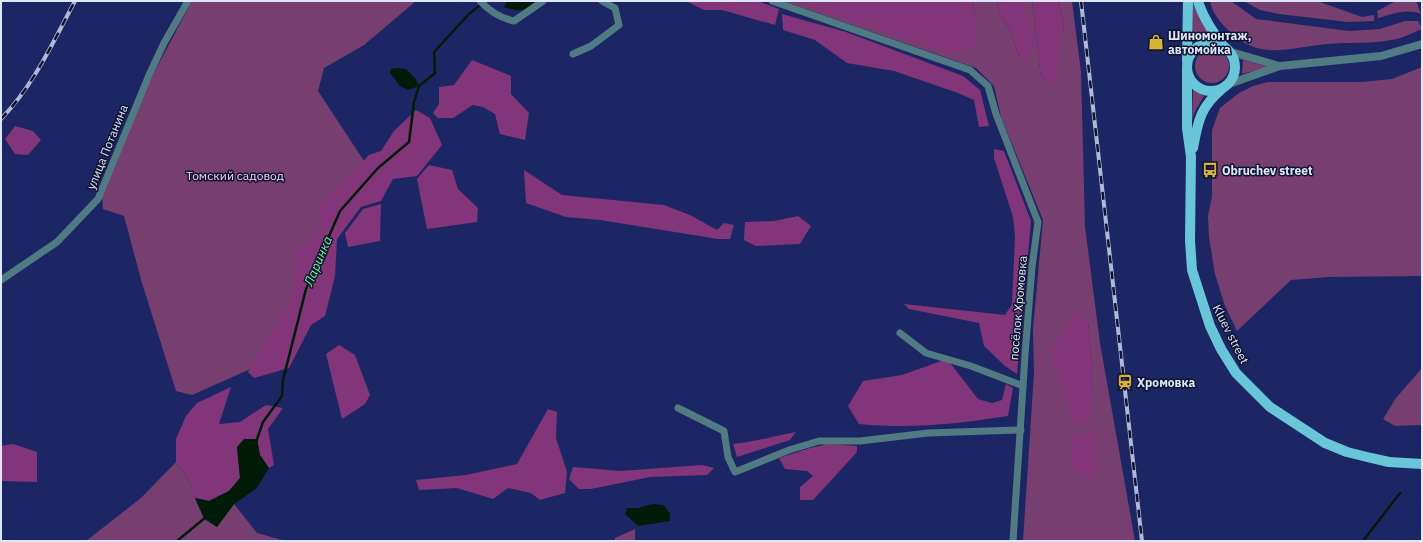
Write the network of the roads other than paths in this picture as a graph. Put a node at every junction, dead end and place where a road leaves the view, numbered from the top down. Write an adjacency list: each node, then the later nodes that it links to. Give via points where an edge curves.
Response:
1 (188, 1): 15 (street, улица Потанина, via 149,75 98,199 57,242)
2 (480, 1): 3 (street, via 503,18 514,21)
3 (543, 1)
4 (602, 1): 10 (street, via 615,8 619,25 591,46)
5 (772, 1): 17 (street, посёлок Хромовка, via 970,70 988,86 996,114 1038,222)
6 (1188, 1): 12 (main road, Kluev street)
7 (1198, 1): 9 (main road, via 1211,29)
8 (1422, 44): 11 (street, via 1374,57)
9 (1228, 49): 11 (street); 12 (main road, via 1213,43 1201,45 1192,53); 13 (main road, via 1235,70 1234,76)
10 (573, 54)
11 (1280, 66): 13 (street)
12 (1187, 67): 13 (main road, via 1192,82 1202,89 1215,90); 14 (main road, Kluev street, via 1187,128)
13 (1226, 86): 14 (main road, via 1210,99 1201,112)
14 (1191, 157): 20 (main road, Kluev street, via 1192,270 1210,326 1236,373 1270,407 1325,443 1367,457)
15 (1, 280)
16 (900, 333): 17 (street, via 926,353 978,368)
17 (1023, 386): 19 (street, посёлок Хромовка)
18 (678, 408): 19 (street, via 724,431 728,457 735,472 819,441 860,442 928,433)
19 (1021, 430): 23 (street, посёлок Хромовка)
20 (1407, 464): 21 (main road, Kluev street); 22 (main road)
21 (1422, 464)
22 (1422, 471)
23 (1014, 541)

